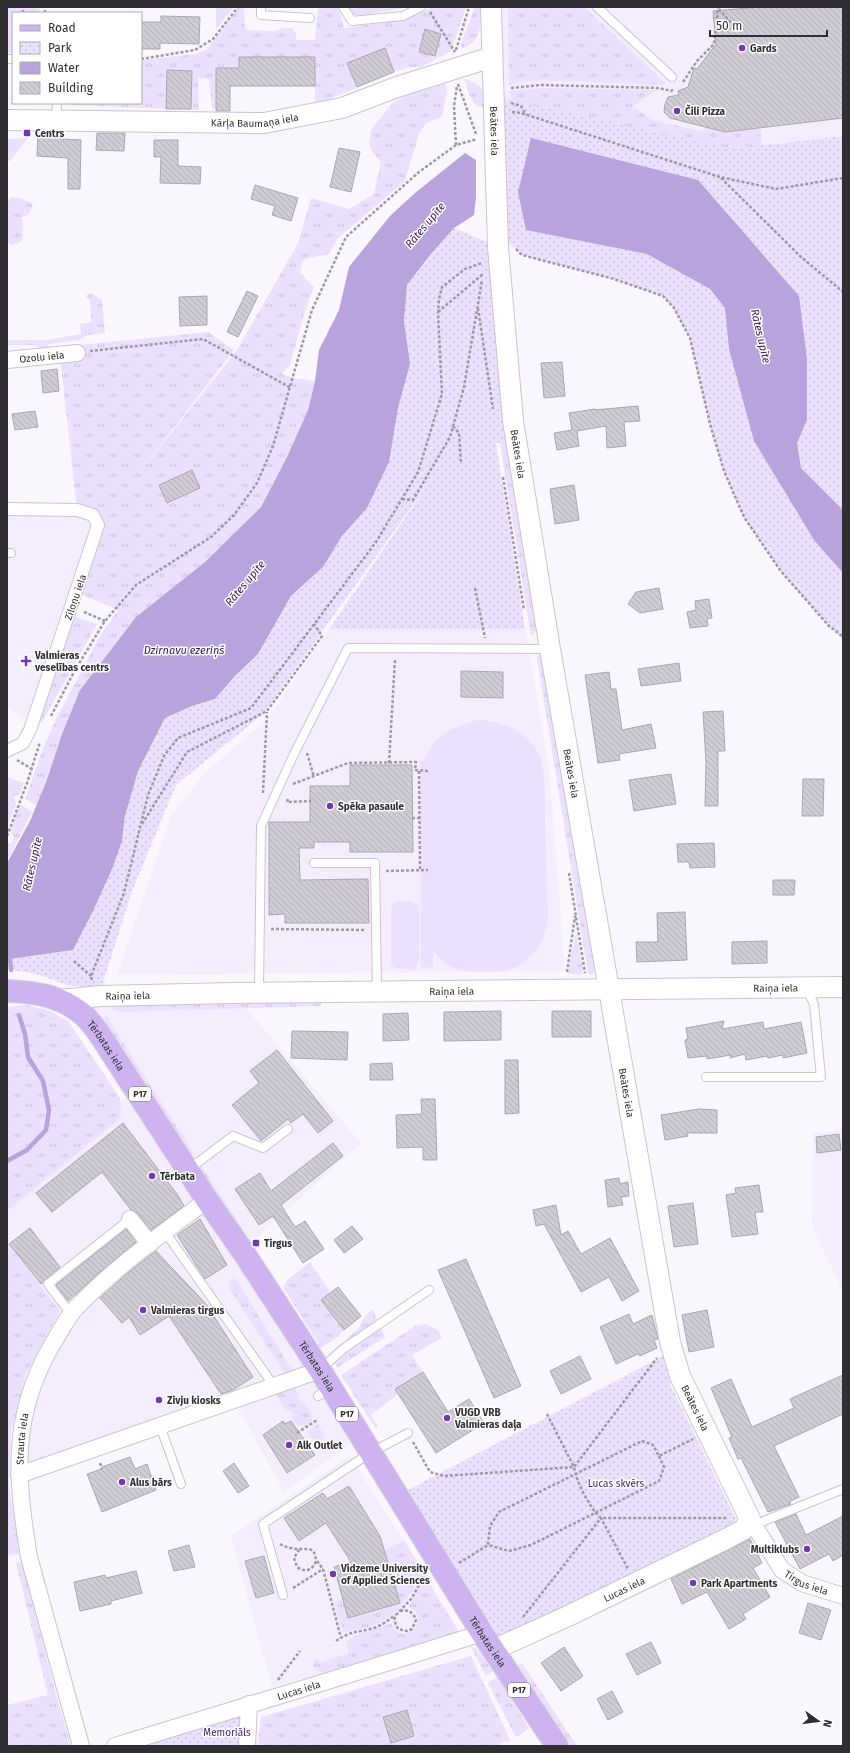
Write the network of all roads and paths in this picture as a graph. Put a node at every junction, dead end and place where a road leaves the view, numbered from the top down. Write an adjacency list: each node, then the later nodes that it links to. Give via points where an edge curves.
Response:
1 (238, 7): 13 (path, via 213,39 195,50)
2 (261, 7): 10 (lane, via 261,15)
3 (343, 7): 4 (lane, via 352,21 403,16)
4 (421, 7)
5 (428, 7): 6 (path, via 455,52)
6 (469, 7)
7 (491, 7): 12 (street, Beātes iela)
8 (597, 7): 14 (lane)
9 (720, 8): 11 (path); 15 (path, via 714,44 697,61 684,82 671,91 659,88 541,85)
10 (310, 18)
11 (737, 30)
12 (492, 57): 17 (street, Kārļa Baumaņa iela, via 397,87 342,108 264,123); 42 (street, Beātes iela, via 498,248 513,421)
13 (142, 59)
14 (672, 77)
15 (506, 89)
16 (507, 102): 19 (path, via 521,106)
17 (57, 111): 20 (street, Kārļa Baumaņa iela)
18 (507, 111): 19 (path)
19 (527, 115): 22 (path)
20 (7, 120)
21 (455, 146): 21 (path, via 477,138 457,81 454,106); 30 (path, via 419,172 346,237 312,310)
22 (720, 177): 23 (path, via 776,189); 26 (path, via 800,256)
23 (843, 178)
24 (514, 247): 39 (path, via 522,255 614,279 663,296 674,308 690,338 724,471 744,517 780,570 828,625)
25 (484, 262): 27 (path, via 465,269 442,287)
26 (843, 292)
27 (438, 313): 31 (path, via 483,274 464,387); 33 (path, via 442,394 418,472)
28 (77, 353): 29 (street, Ozolu iela); 30 (path, via 204,339)
29 (7, 360)
30 (291, 388): 37 (path, via 273,446 257,483 234,515 211,537 136,585)
31 (452, 426): 32 (path, via 458,433); 33 (path, via 450,437 413,500)
32 (461, 464)
33 (402, 499): 38 (path, via 376,542)
34 (7, 509): 36 (street, Ziloņu iela, via 77,510 93,515 98,525)
35 (475, 588): 40 (path)
36 (71, 606): 37 (path); 47 (street, Ziloņu iela, via 30,730 23,743)
37 (105, 621): 43 (path)
38 (314, 624): 44 (path, via 322,636); 58 (path, via 251,708 178,738 164,756 148,795)
39 (843, 637)
40 (487, 648): 41 (lane); 42 (lane)
41 (396, 649): 45 (lane, via 348,648); 48 (path)
42 (550, 649): 71 (street, Beātes iela)
43 (69, 682)
44 (267, 711): 54 (path); 58 (path, via 187,752)
45 (303, 737): 51 (path); 53 (lane)
46 (41, 741): 59 (path)
47 (7, 751)
48 (390, 762): 49 (path, via 416,762 415,770); 51 (path, via 348,763)
49 (419, 771): 50 (path); 57 (path)
50 (428, 771)
51 (314, 777): 52 (path)
52 (291, 785): 53 (path); 55 (path, via 287,802)
53 (278, 788): 74 (lane, via 261,826)
54 (262, 796)
55 (310, 801)
56 (412, 818): 57 (path)
57 (420, 818): 61 (path)
58 (141, 826): 67 (path, via 124,894 91,976)
59 (7, 836)
60 (314, 863): 63 (lane, via 375,863)
61 (420, 870): 62 (path); 63 (path)
62 (428, 870)
63 (375, 871): 66 (lane)
64 (575, 913): 68 (path)
65 (271, 929): 66 (path)
66 (376, 930): 73 (lane)
67 (74, 961)
68 (566, 976)
69 (843, 986): 70 (street, Raiņa iela)
70 (806, 987): 71 (street, Raiņa iela); 76 (lane, via 814,1004 821,1077)
71 (610, 989): 73 (street, Raiņa iela); 85 (street, Beātes iela)
72 (7, 991): 75 (main road, P17, via 36,992)
73 (377, 991): 74 (street, Raiņa iela)
74 (259, 992): 75 (street, Raiņa iela, via 100,996)
75 (60, 1000): 78 (main road, Tērbatas iela / P17, via 82,1014 98,1032)
76 (706, 1077)
77 (288, 1129): 78 (lane, via 263,1148 233,1136)
78 (188, 1170): 79 (main road, Tērbatas iela / P17)
79 (207, 1200): 81 (street, Strauta iela); 86 (main road, Tērbatas iela / P17, via 242,1250)
80 (130, 1219): 82 (street); 84 (lane, via 48,1284)
81 (165, 1232): 82 (street, Strauta iela); 87 (lane)
82 (150, 1244): 84 (street, Strauta iela, via 120,1267)
83 (429, 1290): 86 (lane, via 343,1349)
84 (74, 1311): 98 (street, Strauta iela, via 41,1364 23,1414)
85 (670, 1342): 91 (street, Beātes iela, via 680,1376); 96 (path)
86 (323, 1384): 87 (street); 94 (main road, Tērbatas iela / P17)
87 (274, 1386): 90 (street)
88 (547, 1414): 96 (path)
89 (317, 1420): 92 (path)
90 (160, 1426): 98 (street); 99 (lane)
91 (707, 1431): 95 (path); 103 (street, Beātes iela)
92 (298, 1433)
93 (408, 1433): 94 (lane); 96 (path, via 430,1472 444,1476)
94 (370, 1453): 110 (lane, via 263,1524); 117 (main road, Tērbatas iela / P17)
95 (659, 1456): 97 (path, via 653,1445 642,1441); 101 (path, via 664,1468 660,1481)
96 (574, 1467): 97 (path)
97 (575, 1474): 101 (path); 104 (path, via 499,1512 490,1526)
98 (19, 1475): 121 (street, Strauta iela, via 29,1557)
99 (181, 1484)
100 (843, 1489): 103 (lane)
101 (594, 1513): 102 (path); 104 (path, via 531,1545 509,1551)
102 (601, 1518): 103 (path); 109 (path); 114 (path)
103 (752, 1522): 109 (street, Lucas iela, via 743,1530); 111 (street, Tirgus iela, via 782,1570 802,1583)
104 (488, 1546): 106 (path)
105 (316, 1561): 105 (path, via 313,1551 304,1548 296,1553 294,1558 301,1570 311,1569); 107 (path)
106 (459, 1563)
107 (323, 1569): 110 (path); 115 (path)
108 (426, 1572): 112 (path, via 412,1598)
109 (635, 1583): 117 (street, Lucas iela, via 568,1616)
110 (283, 1595)
111 (843, 1596)
112 (400, 1611): 113 (path); 113 (path, via 405,1610 414,1615 416,1620 412,1629 398,1629 394,1620)
113 (396, 1615): 115 (path, via 374,1628 348,1633)
114 (521, 1619)
115 (341, 1638): 116 (path)
116 (336, 1641)
117 (488, 1641): 120 (street, Lucas iela); 124 (main road, Tērbatas iela / P17)
118 (300, 1651): 119 (path)
119 (276, 1684)
120 (249, 1704): 122 (street, Lucas iela); 123 (street)
121 (81, 1746)
122 (116, 1746)
123 (247, 1746)
124 (557, 1746)

